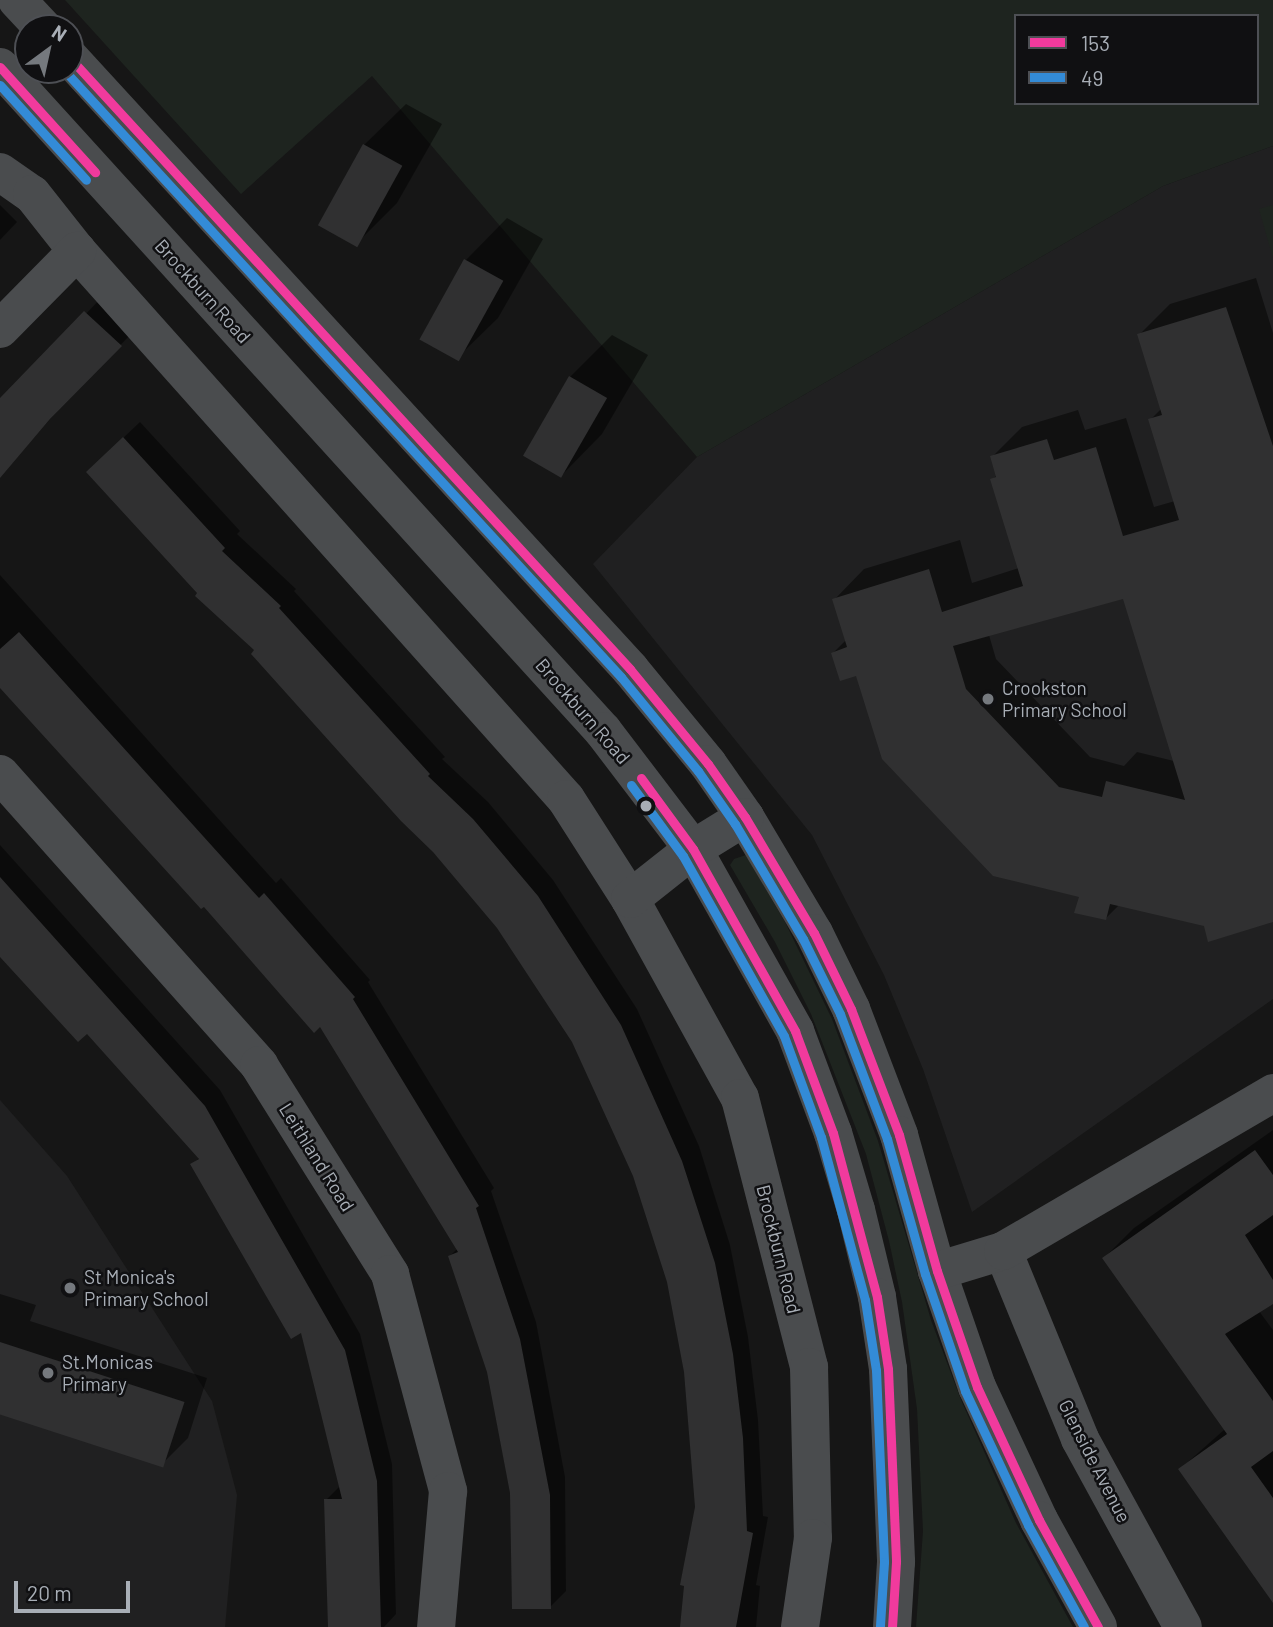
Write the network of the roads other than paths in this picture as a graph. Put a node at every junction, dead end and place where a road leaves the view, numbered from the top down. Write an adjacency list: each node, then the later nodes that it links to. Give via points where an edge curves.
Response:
1 (17, 0): 2 (street)
2 (30, 14)
3 (0, 68): 10 (street, Brockburn Road, via 603,732)
4 (84, 73): 9 (street, via 629,669 708,764)
5 (0, 172): 6 (street, Brockburn Road, via 32,194)
6 (77, 251): 7 (street); 11 (street, Brockburn Road, via 566,799)
7 (0, 329)
8 (0, 774): 15 (street, Leithland Road, via 259,1065 390,1274 448,1492)
9 (745, 817): 10 (street); 14 (street, via 814,933 852,1009 900,1135)
10 (693, 849): 11 (street); 17 (street, Brockburn Road, via 795,1031 856,1210 888,1369 896,1562)
11 (630, 899): 16 (street, Brockburn Road, via 740,1098 809,1367 813,1538)
12 (1273, 1093): 13 (street)
13 (1003, 1251): 14 (street); 19 (street, Glenside Avenue, via 1080,1439)
14 (937, 1271): 18 (street, via 977,1387 1010,1461)
15 (436, 1627)
16 (800, 1627)
17 (892, 1627)
18 (1098, 1627)
19 (1183, 1627)

